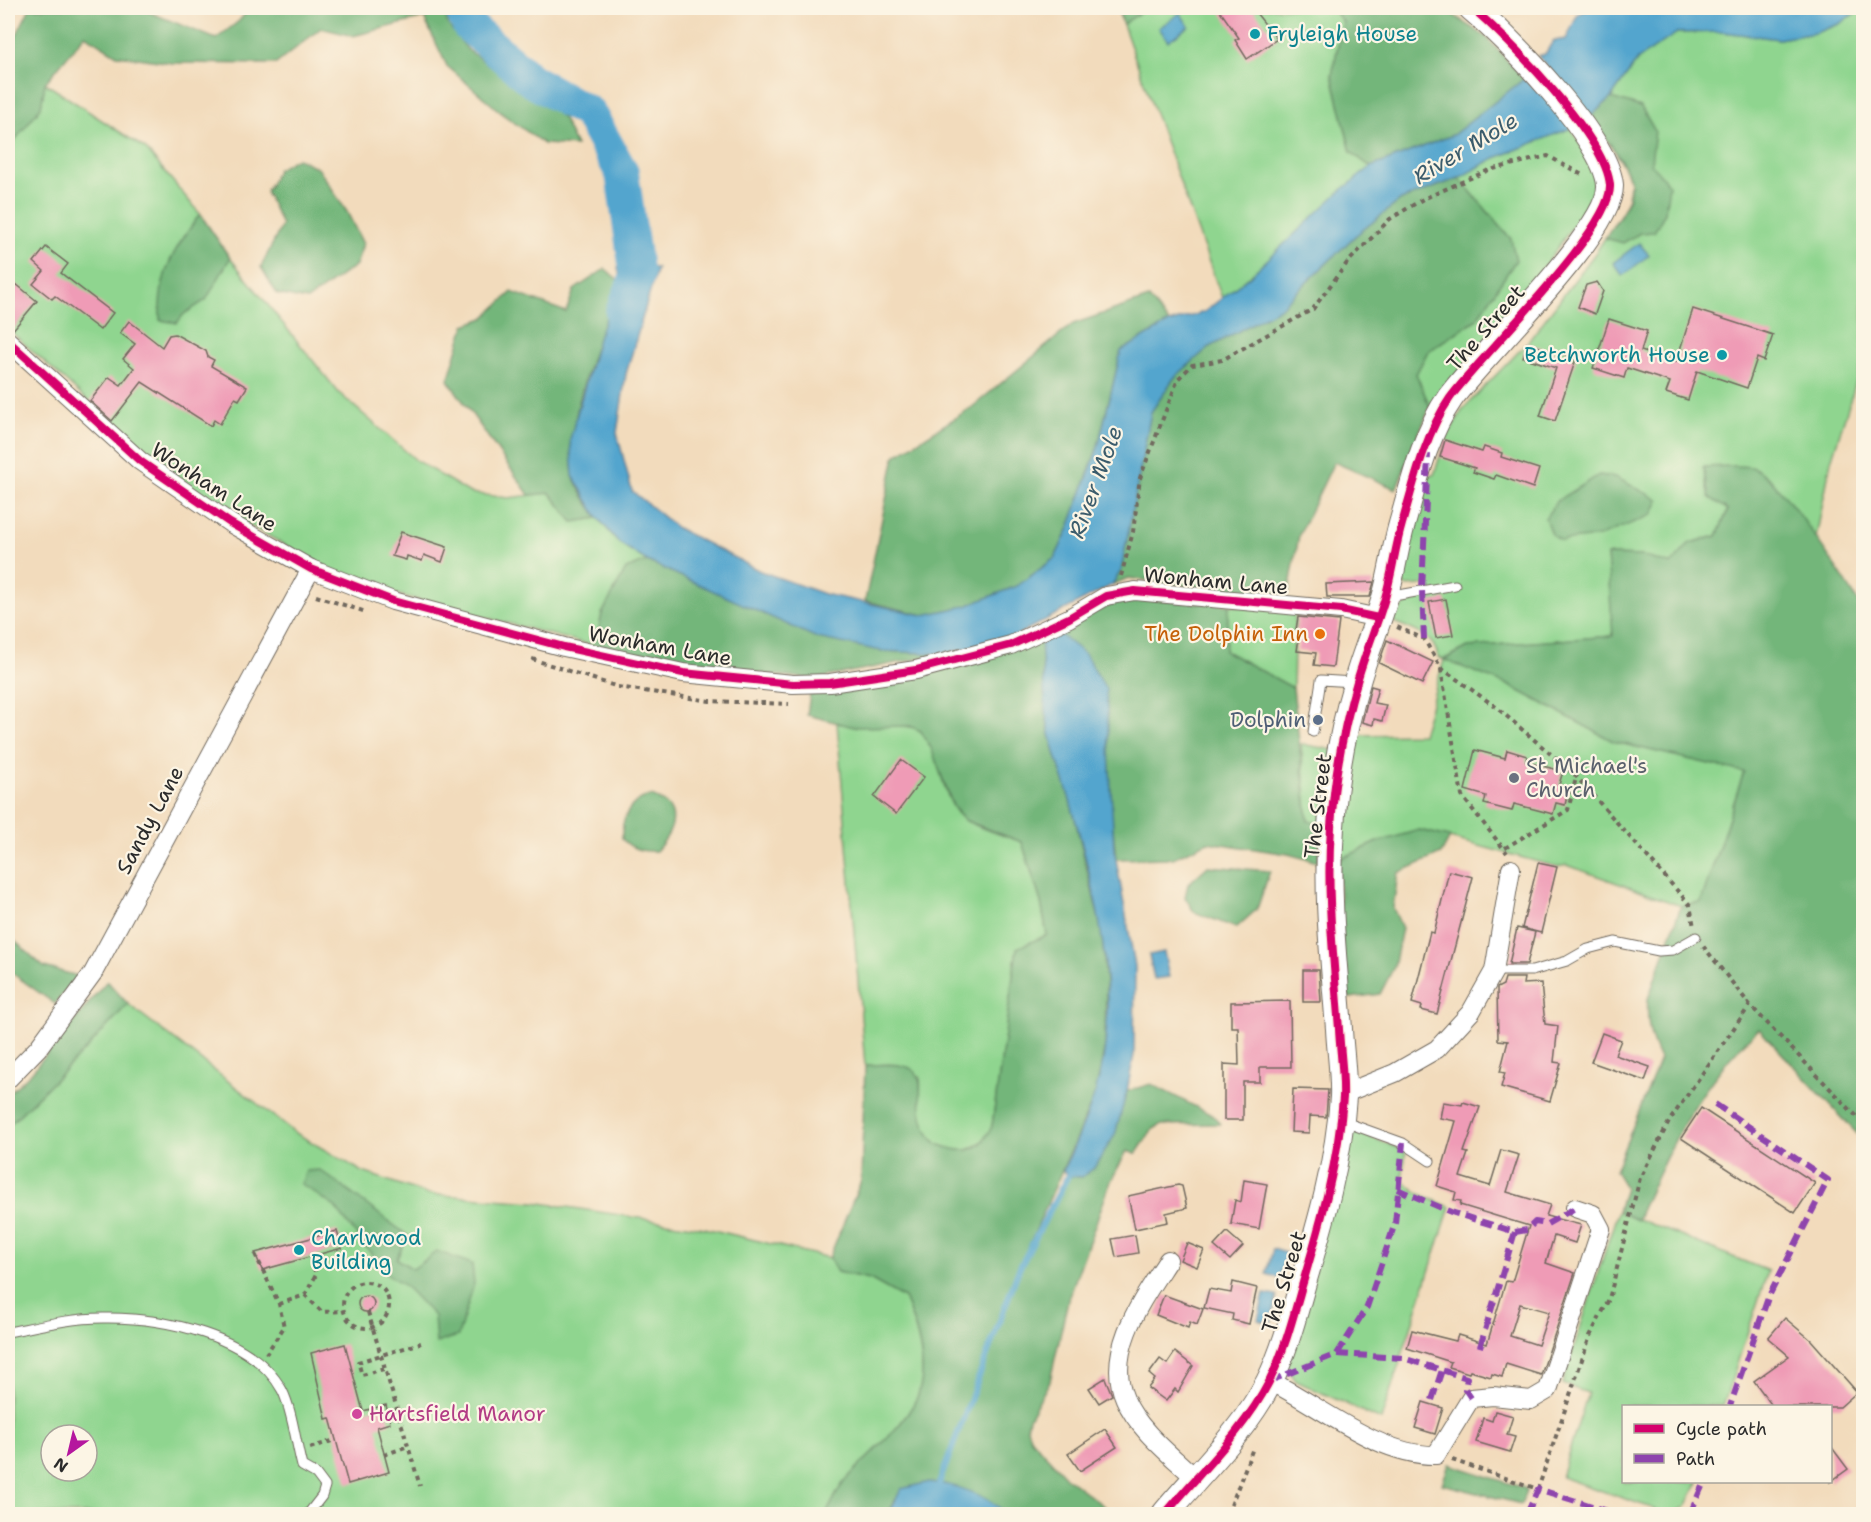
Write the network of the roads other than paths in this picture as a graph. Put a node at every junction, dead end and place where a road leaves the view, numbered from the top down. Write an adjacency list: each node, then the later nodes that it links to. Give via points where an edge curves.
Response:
1 (1472, 8): 5 (street, The Street, via 1496,28 1588,133 1603,159 1610,189 1606,208 1592,230 1510,333 1480,361 1448,401 1429,438 1401,527)
2 (8, 341): 3 (street, Wonham Lane, via 140,461 230,523)
3 (311, 569): 5 (street, Wonham Lane, via 393,601 564,647 683,673 793,684 830,683 916,669 1011,645 1106,596 1135,591 1341,610); 11 (street, Sandy Lane, via 93,973 38,1048)
4 (1455, 585): 5 (lane)
5 (1382, 608): 6 (street, The Street)
6 (1357, 682): 7 (lane, via 1321,680); 12 (street, The Street, via 1331,820 1328,878)
7 (1313, 732)
8 (1511, 869): 10 (street)
9 (1696, 937): 10 (lane, via 1673,950 1615,942 1532,971)
10 (1494, 971): 12 (street, via 1471,1012 1437,1049 1395,1074)
11 (8, 1078)
12 (1343, 1094): 13 (street, The Street)
13 (1340, 1120): 14 (lane, via 1403,1143); 18 (street, The Street, via 1327,1197 1288,1334)
14 (1430, 1161)
15 (1575, 1208): 18 (street, via 1593,1214 1601,1229 1548,1390 1531,1400 1471,1398 1436,1455 1415,1455 1384,1444)
16 (1167, 1260): 19 (street, via 1122,1344 1120,1379 1125,1400 1144,1427)
17 (8, 1332): 20 (lane, via 101,1318 139,1319 233,1344 261,1362 283,1391 302,1466 316,1474 325,1486)
18 (1270, 1381): 19 (street, The Street, via 1249,1415)
19 (1195, 1478): 21 (street, The Street)
20 (308, 1515)
21 (1165, 1515)

